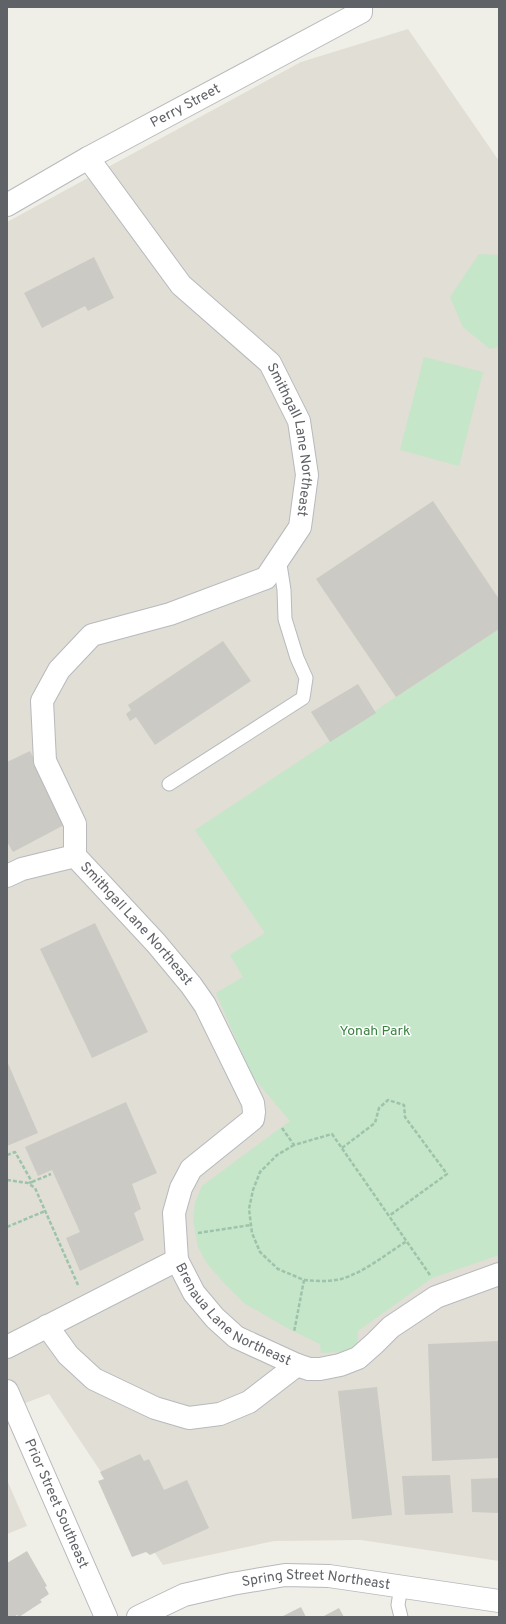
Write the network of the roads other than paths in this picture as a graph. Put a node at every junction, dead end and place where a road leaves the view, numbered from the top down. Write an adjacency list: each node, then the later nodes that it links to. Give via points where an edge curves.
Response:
1 (361, 7): 2 (street, Perry Street, via 361,12)
2 (88, 158): 3 (street, Perry Street); 4 (street, Smithgall Lane Northeast, via 181,285 270,363 299,421 307,475 300,527)
3 (7, 205)
4 (279, 558): 5 (lane, via 285,618 306,678 303,698); 6 (street, Smithgall Lane Northeast, via 266,578 170,614 92,635 59,670 42,701 45,761 75,824)
5 (169, 784)
6 (75, 856): 7 (street, via 22,869); 8 (street, Smithgall Lane Northeast, via 156,943 191,985 205,1005 253,1103 253,1119 191,1169 181,1188 174,1213)
7 (7, 876)
8 (176, 1250): 10 (street, Brenaua Lane Northeast); 12 (street, Brenaua Lane Northeast, via 194,1293 215,1318 236,1337)
9 (499, 1274): 12 (street, Brenaua Lane Northeast, via 436,1297 391,1326 358,1358 320,1370)
10 (46, 1326): 11 (street, Brenaua Lane Northeast); 12 (street, Brenaua Lane Northeast, via 68,1355 94,1379 155,1408 190,1418 220,1414 249,1402)
11 (7, 1347)
12 (298, 1365)
13 (7, 1391): 16 (street, Prior Street Southeast)
14 (401, 1586): 15 (street, Spring Street Northeast); 17 (street, Spring Street Northeast, via 329,1576 285,1575 184,1595); 18 (lane, via 398,1605)
15 (499, 1601)
16 (106, 1617)
17 (138, 1617)
18 (401, 1617)

